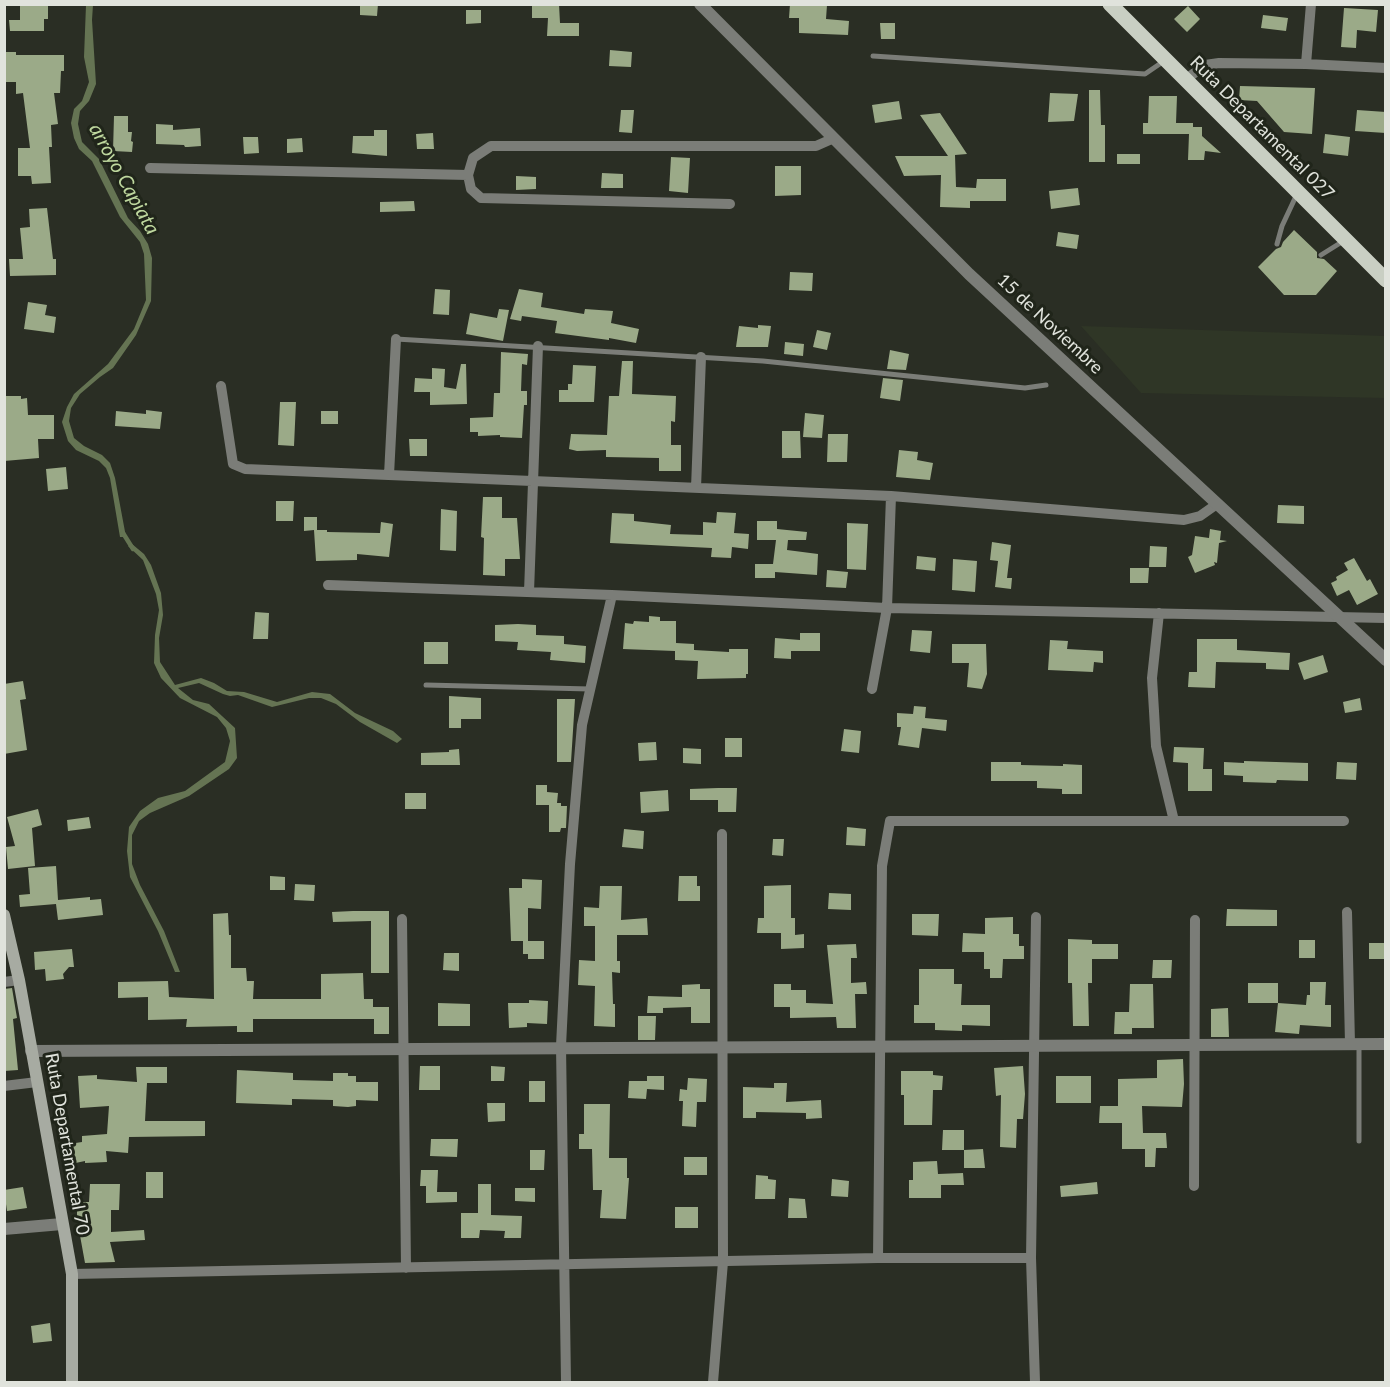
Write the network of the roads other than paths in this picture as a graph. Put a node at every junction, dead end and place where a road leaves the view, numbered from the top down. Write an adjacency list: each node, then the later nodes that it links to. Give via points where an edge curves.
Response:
1 (700, 4): 9 (street, 15 de Noviembre)
2 (1110, 4): 5 (main road, Ruta Departamental 027)
3 (1311, 4): 6 (street)
4 (873, 56): 5 (lane, via 1145,74)
5 (1165, 60): 8 (main road, Ruta Departamental 027)
6 (1306, 64): 7 (street); 8 (street, via 1212,64 1197,69)
7 (1386, 68)
8 (1185, 80): 12 (main road, Ruta Departamental 027)
9 (834, 138): 11 (street, via 816,146 491,146 473,158); 27 (street, 15 de Noviembre, via 969,274)
10 (150, 168): 11 (street)
11 (468, 175): 13 (street, via 471,189 481,198)
12 (1298, 192): 14 (main road, Ruta Departamental 027); 15 (lane)
13 (730, 204)
14 (1345, 240): 16 (lane); 17 (main road, Ruta Departamental 027)
15 (1277, 244)
16 (1321, 255)
17 (1386, 280)
18 (396, 339): 19 (lane); 23 (street)
19 (538, 346): 20 (lane); 24 (street)
20 (701, 357): 21 (lane, via 1025,388); 25 (street)
21 (1046, 385)
22 (221, 386): 23 (street, via 233,464 245,469)
23 (389, 475): 24 (street)
24 (532, 481): 25 (street); 29 (street)
25 (696, 488): 26 (street)
26 (891, 496): 27 (street, via 1184,520 1200,516); 31 (street)
27 (1217, 504): 33 (street, 15 de Noviembre)
28 (328, 585): 29 (street)
29 (529, 592): 30 (street)
30 (612, 595): 31 (street); 37 (street)
31 (887, 608): 32 (street); 38 (street)
32 (1159, 613): 33 (street); 39 (street, via 1152,678 1156,746)
33 (1340, 617): 34 (street); 35 (street, 15 de Noviembre)
34 (1386, 618)
35 (1386, 660)
36 (426, 685): 37 (lane)
37 (590, 689): 55 (street, via 582,725 570,864)
38 (872, 689)
39 (1174, 821): 40 (street); 54 (street, via 890,821 882,866)
40 (1344, 821)
41 (723, 834): 53 (street)
42 (1347, 912): 49 (street)
43 (4, 915): 47 (main road, Ruta Departamental 70)
44 (1036, 917): 52 (street)
45 (402, 919): 56 (street)
46 (1196, 920): 51 (street)
47 (19, 980): 48 (street); 57 (main road, Ruta Departamental 70)
48 (4, 982)
49 (1354, 1044): 50 (street); 51 (street); 60 (lane)
50 (1386, 1044)
51 (1195, 1045): 52 (street); 61 (street)
52 (1033, 1046): 54 (street); 65 (street)
53 (723, 1047): 54 (street); 55 (street); 66 (street)
54 (880, 1047): 64 (street)
55 (561, 1048): 56 (street); 67 (street)
56 (405, 1049): 57 (street); 68 (street)
57 (31, 1052): 58 (main road, Ruta Departamental 70)
58 (37, 1082): 59 (street); 62 (main road, Ruta Departamental 70)
59 (4, 1086)
60 (1359, 1141)
61 (1194, 1186)
62 (62, 1224): 63 (street); 69 (main road, Ruta Departamental 70)
63 (4, 1229)
64 (878, 1258): 65 (street); 66 (street)
65 (1031, 1258): 73 (street)
66 (723, 1262): 67 (street); 72 (street)
67 (565, 1265): 68 (street); 71 (street)
68 (406, 1268): 69 (street)
69 (72, 1274): 70 (main road, Ruta Departamental 70)
70 (72, 1383)
71 (566, 1383)
72 (713, 1383)
73 (1035, 1383)

